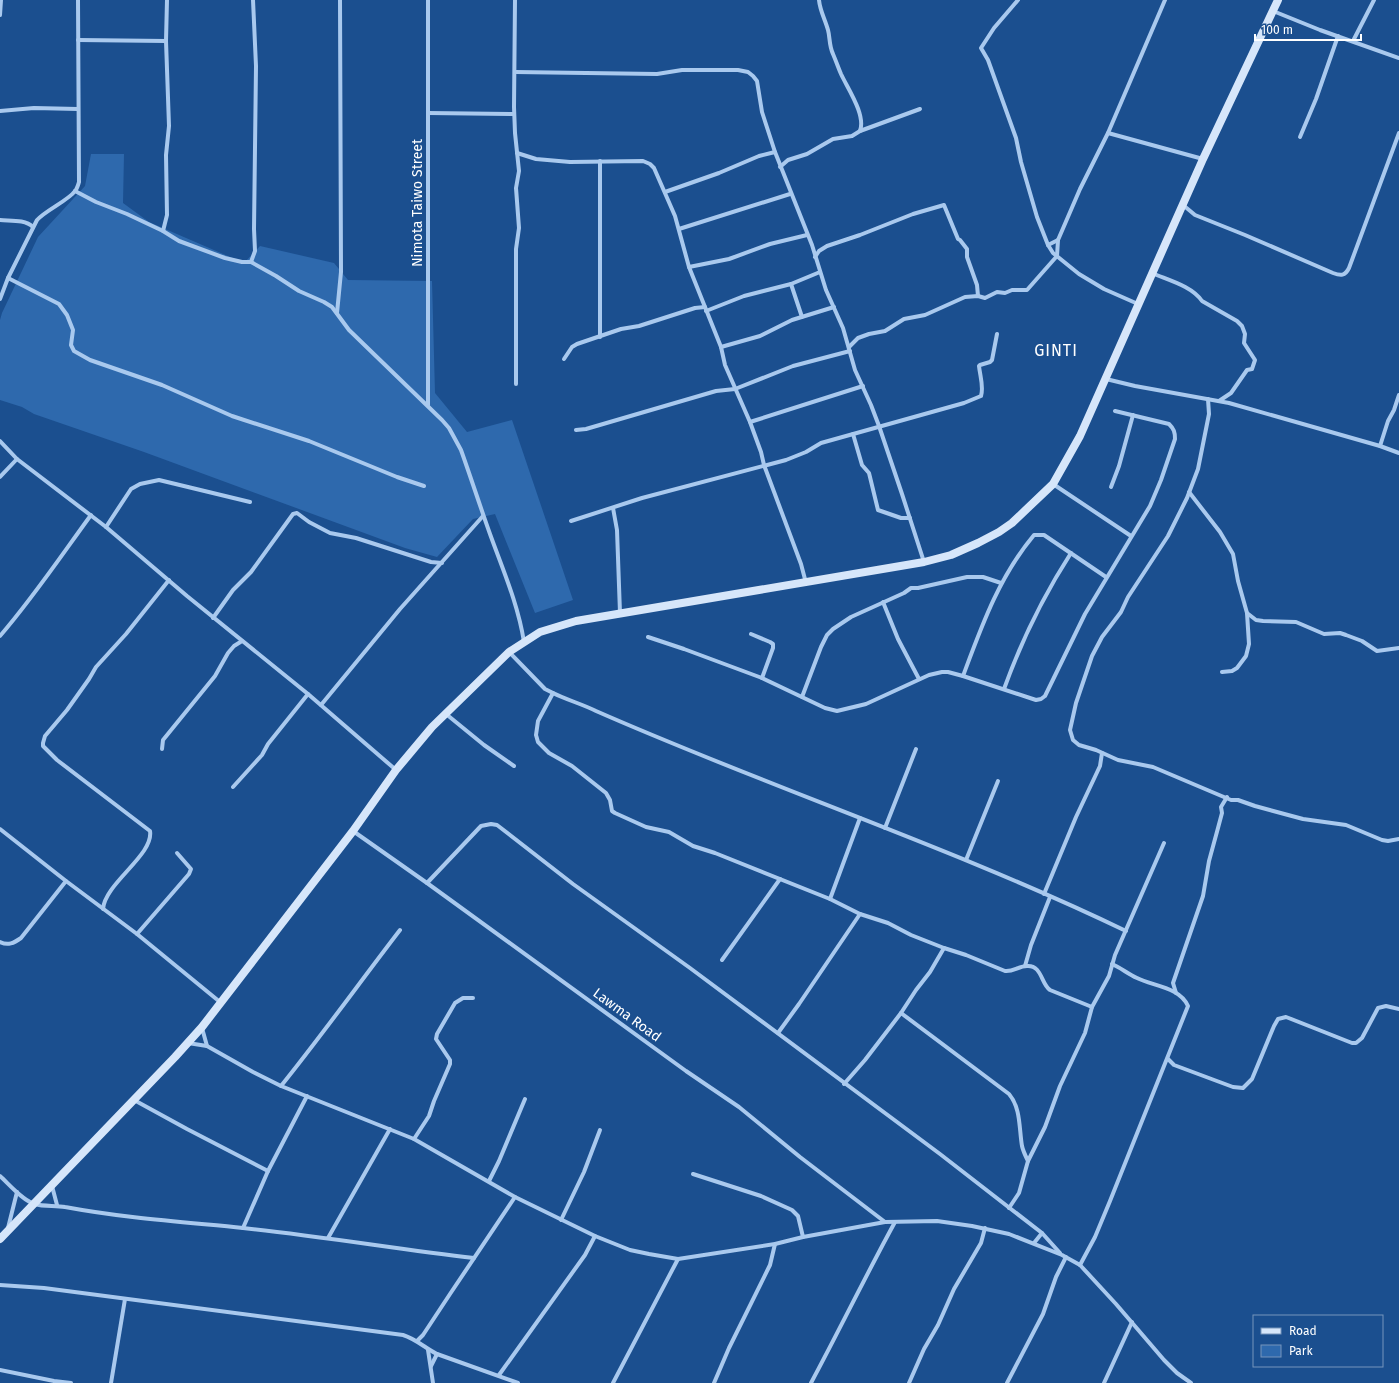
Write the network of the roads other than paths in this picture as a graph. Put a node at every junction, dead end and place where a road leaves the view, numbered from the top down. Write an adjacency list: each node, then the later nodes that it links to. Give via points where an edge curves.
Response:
1 (1, 0): 14 (street)
2 (78, 0): 16 (street)
3 (167, 0): 17 (street)
4 (254, 0): 48 (street, via 255,251)
5 (340, 0): 59 (street, via 341,272)
6 (428, 0): 24 (street, Nimota Taiwo Street)
7 (515, 0): 20 (street)
8 (819, 0): 26 (street, via 832,52 862,121)
9 (1018, 0): 45 (street, via 981,48 988,60 1016,138 1037,217)
10 (1164, 0): 27 (street)
11 (1278, 0): 13 (main road)
12 (1374, 0): 18 (street)
13 (1273, 11): 15 (street); 32 (main road)
14 (0, 15)
15 (1338, 36): 18 (street); 29 (street)
16 (78, 40): 17 (street); 21 (street)
17 (166, 41): 42 (street, via 169,126 166,155 167,215)
18 (1353, 41): 19 (street)
19 (1399, 58)
20 (515, 72): 25 (street); 30 (street, via 748,72 756,81 762,112)
21 (78, 109): 23 (street, via 34,108); 35 (street, via 79,182)
22 (920, 109): 26 (street)
23 (0, 111)
24 (428, 113): 25 (street); 73 (street, Nimota Taiwo Street)
25 (514, 114): 31 (street)
26 (860, 131): 34 (street, via 852,136 833,139 807,154 788,160)
27 (1108, 133): 32 (street); 44 (street)
28 (1399, 133): 38 (street, via 1349,268 1342,275 1332,274 1195,215)
29 (1300, 137)
30 (775, 152): 34 (street); 36 (street)
31 (517, 153): 33 (street, via 536,159); 67 (street, via 519,228 516,250)
32 (1203, 159): 38 (main road)
33 (600, 161): 36 (street, via 634,160 649,163); 62 (street)
34 (780, 167): 37 (street)
35 (75, 191): 40 (street, via 42,215); 42 (street)
36 (665, 192): 41 (street)
37 (790, 194): 41 (street); 43 (street)
38 (1183, 204): 51 (main road)
39 (0, 220): 40 (street, via 29,223)
40 (32, 227): 52 (street)
41 (679, 229): 49 (street)
42 (163, 231): 48 (street, via 178,241 201,250 242,262)
43 (807, 235): 46 (street); 49 (street, via 770,244 729,259)
44 (1058, 240): 45 (street); 47 (street)
45 (1048, 244): 47 (street)
46 (815, 256): 50 (street); 54 (street, via 827,246 944,205 958,239 967,249)
47 (1057, 256): 54 (street, via 1027,290 997,292 985,298); 56 (street, via 1079,274 1104,289)
48 (251, 262): 59 (street, via 299,291 324,302)
49 (689, 267): 58 (street)
50 (820, 272): 53 (street); 57 (street)
51 (1152, 273): 56 (main road); 72 (street, via 1187,289 1242,326 1245,334 1244,343 1255,363 1228,397)
52 (8, 278): 55 (street); 87 (street, via 59,304 73,330 71,345 74,351 90,360 162,384 232,416 309,440)
53 (791, 284): 58 (street); 60 (street)
54 (978, 296): 64 (street, via 965,297 925,315 904,319 885,331 858,338)
55 (0, 299)
56 (1138, 304): 66 (main road)
57 (834, 307): 60 (street); 64 (street)
58 (706, 309): 62 (street, via 695,308); 63 (street)
59 (337, 314): 73 (street, via 349,330)
60 (802, 318): 63 (street, via 792,320 760,336)
61 (997, 334): 77 (street, via 992,360 979,366 981,396)
62 (600, 337): 65 (street, via 572,347)
63 (721, 347): 69 (street, via 725,365)
64 (849, 349): 68 (street); 69 (street, via 794,366)
65 (564, 359)
66 (1106, 379): 71 (street); 86 (main road, via 1080,436)
67 (516, 384)
68 (863, 386): 76 (street); 77 (street)
69 (736, 389): 76 (street); 78 (street, via 716,391)
70 (1399, 395): 81 (street)
71 (1208, 399): 72 (street); 89 (street, via 1207,427 1198,469)
72 (1219, 401): 81 (street)
73 (428, 405): 93 (street, via 455,437)
74 (1115, 411): 75 (street)
75 (1133, 415): 88 (street); 97 (street, via 1170,424 1174,429 1175,439 1150,506)
76 (750, 422): 84 (street)
77 (879, 426): 79 (street); 94 (street)
78 (576, 430)
79 (852, 434): 84 (street, via 821,443 786,460); 94 (street, via 862,465 869,473 878,510 901,518)
80 (0, 441): 83 (street)
81 (1380, 446): 82 (street)
82 (1399, 453)
83 (17, 459): 85 (street); 92 (street)
84 (764, 465): 91 (street); 103 (street)
85 (0, 477)
86 (1053, 484): 97 (street); 99 (main road, via 999,532 951,555)
87 (424, 486)
88 (1110, 487)
89 (1189, 492): 106 (street, via 1220,532 1233,554); 128 (street, via 1168,536 1121,612 1102,637 1083,680 1071,724 1071,734 1079,745)
90 (250, 502): 96 (street, via 159,480 140,484 131,490)
91 (613, 508): 95 (street); 107 (street, via 617,530)
92 (91, 515): 96 (street); 110 (street, via 39,588)
93 (483, 516): 100 (street); 113 (street, via 512,594)
94 (910, 518): 99 (street)
95 (571, 521)
96 (106, 527): 102 (street)
97 (1131, 536): 101 (street)
98 (1071, 553): 101 (street); 104 (street, via 1044,535 1034,535); 120 (street, via 1029,625)
99 (924, 562): 103 (main road)
100 (442, 563): 108 (street, via 330,533 293,514); 124 (street, via 400,609)
101 (1106, 577): 120 (street, via 1084,614 1045,696 1036,700)
102 (169, 580): 108 (street); 148 (street, via 96,667 67,710 49,729 42,743 44,749 57,760 150,831 147,845 106,895)
103 (806, 583): 107 (main road)
104 (1001, 583): 105 (street, via 983,577 967,577 911,588); 117 (street)
105 (882, 602): 119 (street); 123 (street, via 840,623 828,635)
106 (1247, 613): 114 (street, via 1256,620 1296,622 1324,634 1340,633 1362,641 1377,651); 116 (street, via 1249,644 1246,656 1232,671)
107 (620, 614): 113 (main road, via 551,628)
108 (214, 618): 112 (street)
109 (751, 634): 118 (street, via 773,644)
110 (0, 636)
111 (648, 637): 118 (street)
112 (242, 641): 122 (street); 126 (street, via 228,653 215,676 163,740)
113 (524, 642): 115 (main road)
114 (1399, 648)
115 (509, 652): 121 (street, via 545,689); 125 (main road)
116 (1222, 672)
117 (963, 676): 119 (street, via 942,672); 120 (street)
118 (762, 678): 123 (street)
119 (919, 680): 123 (street, via 866,704 838,711)
120 (1004, 689)
121 (553, 693): 134 (street); 142 (street, via 538,721 538,742 549,753 572,766 606,793 612,811 646,827 669,832 693,846)
122 (308, 694): 124 (street); 132 (street, via 262,755)
123 (802, 697)
124 (321, 705): 130 (street)
125 (446, 714): 129 (street); 130 (main road)
126 (162, 749)
127 (916, 749): 135 (street)
128 (1102, 753): 133 (street, via 1118,760 1153,767); 145 (street, via 1100,766)
129 (514, 766)
130 (396, 770): 137 (main road)
131 (998, 781): 141 (street)
132 (233, 787)
133 (1227, 798): 138 (street, via 1303,819 1346,825 1382,840); 158 (street, via 1221,807 1222,813 1202,896)
134 (860, 818): 135 (street); 147 (street)
135 (885, 828): 141 (street)
136 (0, 829): 143 (street)
137 (354, 831): 144 (street, Lawma Road); 162 (main road)
138 (1399, 839)
139 (1164, 843): 151 (street)
140 (177, 853): 152 (street, via 191,869 189,874)
141 (966, 860): 145 (street)
142 (780, 879): 147 (street); 155 (street)
143 (66, 881): 148 (street); 153 (street, via 21,938 14,943)
144 (427, 883): 167 (street, via 480,826 497,825 596,902); 191 (street, Lawma Road, via 739,1107)
145 (1044, 894): 146 (street)
146 (1050, 897): 151 (street); 157 (street)
147 (830, 899): 149 (street)
148 (103, 909): 152 (street)
149 (860, 914): 154 (street, via 888,923); 167 (street)
150 (400, 930): 172 (street)
151 (1126, 932): 156 (street)
152 (137, 934): 162 (street)
153 (0, 942)
154 (944, 948): 157 (street, via 1005,971 1010,972); 165 (street)
155 (722, 960)
156 (1112, 964): 159 (street, via 1136,978); 163 (street)
157 (1025, 966): 163 (street, via 1031,966 1039,973 1050,990)
158 (1173, 983): 159 (street); 160 (street)
159 (1164, 987): 160 (street)
160 (1176, 993): 170 (street, via 1188,1006)
161 (473, 998): 178 (street, via 463,998 455,1003 436,1034 436,1039 450,1064 429,1116)
162 (220, 1002): 166 (main road)
163 (1092, 1006): 179 (street, via 1085,1033)
164 (1399, 1009): 170 (street, via 1386,1006 1378,1008 1362,1038 1356,1043 1286,1017 1278,1019 1252,1079 1243,1088 1233,1087 1174,1065)
165 (900, 1013): 171 (street); 179 (street, via 1009,1094 1020,1121 1022,1148)
166 (202, 1027): 168 (main road); 169 (street)
167 (778, 1033): 171 (street)
168 (187, 1043): 169 (street); 175 (main road)
169 (207, 1046): 172 (street)
170 (1168, 1059): 206 (street, via 1095,1237)
171 (844, 1084): 189 (street)
172 (281, 1086): 173 (street)
173 (307, 1096): 176 (street); 180 (street)
174 (525, 1099): 183 (street)
175 (134, 1100): 180 (street); 184 (main road)
176 (390, 1129): 178 (street); 199 (street)
177 (600, 1130): 190 (street, via 584,1172)
178 (414, 1139): 183 (street)
179 (1028, 1161): 189 (street, via 1019,1193)
180 (268, 1171): 193 (street)
181 (693, 1174): 198 (street, via 761,1196 792,1210 798,1216)
182 (0, 1176): 185 (street)
183 (489, 1181): 186 (street)
184 (52, 1186): 187 (main road); 188 (street)
185 (17, 1192): 187 (street); 195 (street)
186 (515, 1197): 190 (street); 204 (street)
187 (35, 1204): 188 (street); 195 (main road)
188 (58, 1205): 193 (street, via 99,1213)
189 (1009, 1208): 196 (street)
190 (561, 1220): 197 (street)
191 (885, 1222): 192 (street); 198 (street)
192 (895, 1222): 194 (street, via 937,1221); 222 (street)
193 (243, 1228): 199 (street)
194 (985, 1228): 201 (street); 223 (street, via 981,1243 954,1289)
195 (7, 1232): 200 (main road)
196 (1042, 1233): 201 (street); 203 (street)
197 (595, 1236): 205 (street, via 630,1250); 215 (street, via 585,1256)
198 (803, 1237): 202 (street)
199 (328, 1238): 204 (street)
200 (0, 1239)
201 (1034, 1243): 203 (street)
202 (774, 1244): 205 (street); 221 (street, via 770,1265)
203 (1064, 1256): 206 (street); 224 (street, via 1043,1314)
204 (474, 1258): 210 (street)
205 (678, 1259): 220 (street)
206 (1080, 1265): 209 (street)
207 (0, 1285): 208 (street, via 44,1288)
208 (125, 1300): 210 (street, via 387,1333 408,1336); 217 (street)
209 (1132, 1322): 225 (street); 226 (street, via 1173,1368)
210 (417, 1341): 211 (street)
211 (428, 1350): 212 (street); 213 (street)
212 (437, 1354): 213 (street); 215 (street)
213 (431, 1366): 218 (street)
214 (0, 1370): 216 (street)
215 (499, 1375): 219 (street)
216 (71, 1383)
217 (111, 1383)
218 (433, 1383)
219 (518, 1383)
220 (612, 1383)
221 (714, 1383)
222 (811, 1383)
223 (909, 1383)
224 (1007, 1383)
225 (1104, 1383)
226 (1191, 1383)

